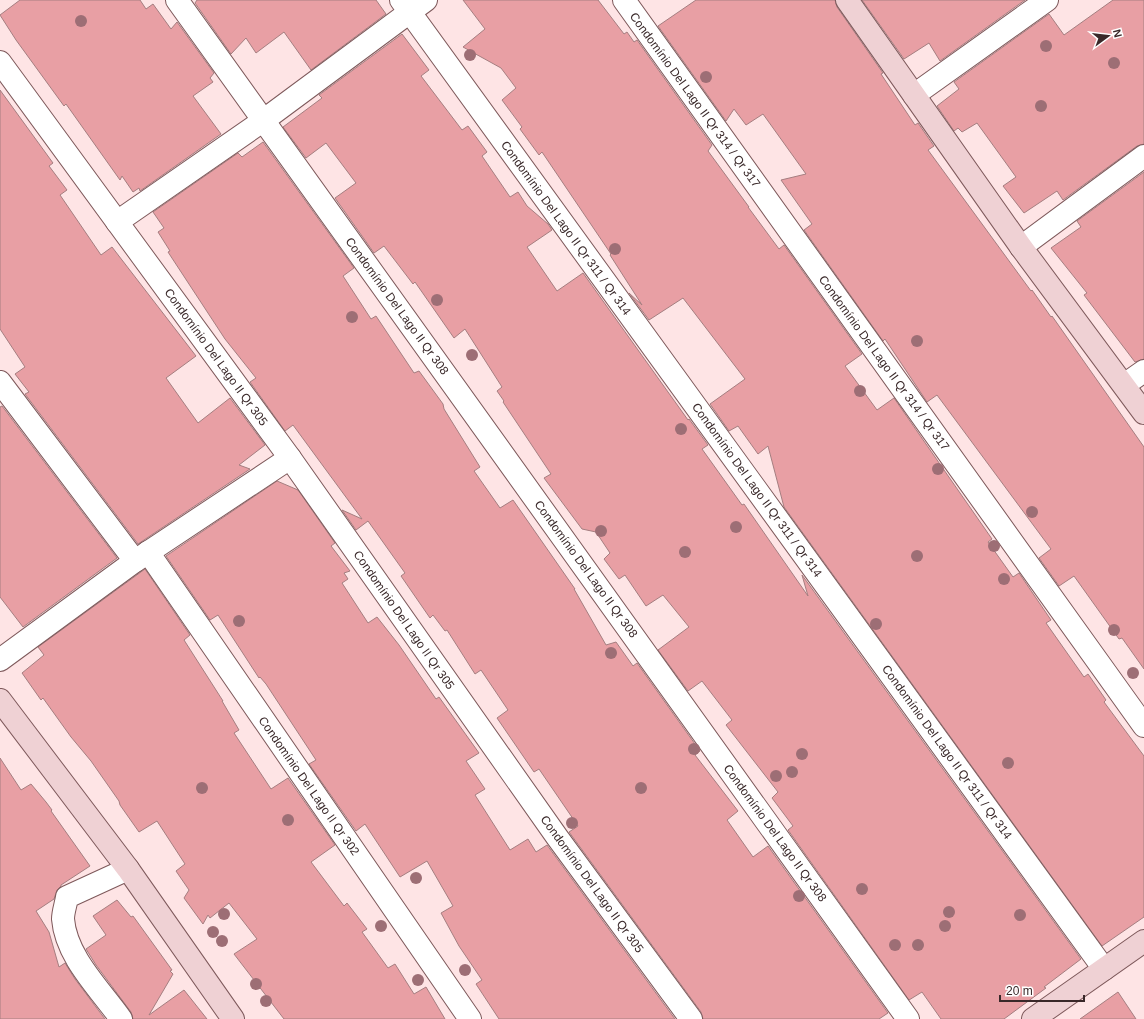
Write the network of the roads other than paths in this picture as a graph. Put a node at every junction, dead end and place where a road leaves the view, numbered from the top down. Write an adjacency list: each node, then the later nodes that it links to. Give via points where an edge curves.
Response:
1 (177, 0): 8 (street, Condomínio Del Lago II Qr 308)
2 (624, 0): 20 (street, Condomínio Del Lago II Qr 314 / Qr 317)
3 (847, 0): 7 (street)
4 (1048, 0): 7 (street)
5 (412, 4): 8 (street); 23 (street, Condomínio Del Lago II Qr 311 / Qr 314)
6 (0, 62): 10 (street, Condomínio Del Lago II Qr 305)
7 (914, 95): 11 (street)
8 (264, 120): 10 (street); 28 (street, Condomínio Del Lago II Qr 308)
9 (1144, 156): 11 (street)
10 (117, 222): 16 (street, Condomínio Del Lago II Qr 305)
11 (1021, 247): 14 (street)
12 (1144, 371): 14 (street)
13 (0, 382): 17 (street, Condomínio Del Lago II Qr 302)
14 (1124, 385): 15 (street)
15 (1144, 413)
16 (290, 458): 17 (street); 27 (street, Condomínio Del Lago II Qr 305, via 557,837)
17 (141, 557): 18 (street); 26 (street, Condomínio Del Lago II Qr 302)
18 (0, 660)
19 (0, 700): 21 (street)
20 (1144, 726)
21 (128, 869): 24 (street, via 67,897 63,917 67,938 81,966); 25 (street)
22 (1144, 941): 23 (street)
23 (1104, 969): 29 (street)
24 (121, 1019)
25 (233, 1019)
26 (470, 1019)
27 (691, 1019)
28 (908, 1019)
29 (1033, 1019)

